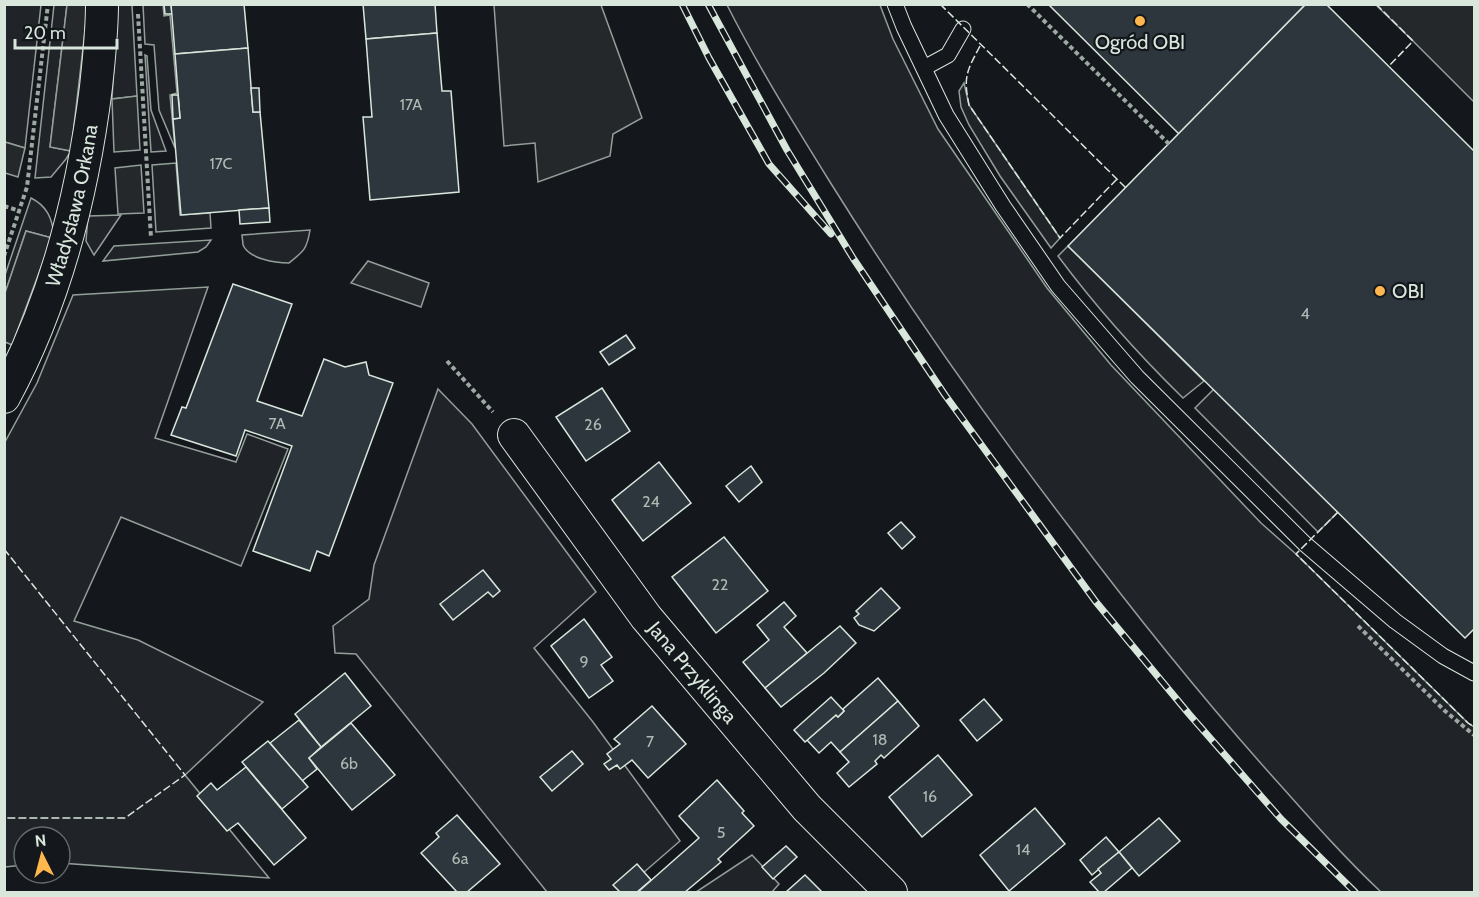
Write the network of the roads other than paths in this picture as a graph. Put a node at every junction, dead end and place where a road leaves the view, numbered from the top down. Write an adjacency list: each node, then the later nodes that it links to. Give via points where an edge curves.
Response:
1 (102, 4): 5 (street, Władysława Orkana, via 91,126 76,196 56,274 24,360)
2 (895, 4): 4 (lane)
3 (963, 28): 4 (lane, via 948,55)
4 (924, 68): 7 (lane, via 946,115 1002,206 1058,286 1137,377 1305,544 1395,621)
5 (4, 397)
6 (514, 435): 8 (street, Jana Przyklinga, via 646,617 807,808)
7 (1474, 673)
8 (891, 892)

